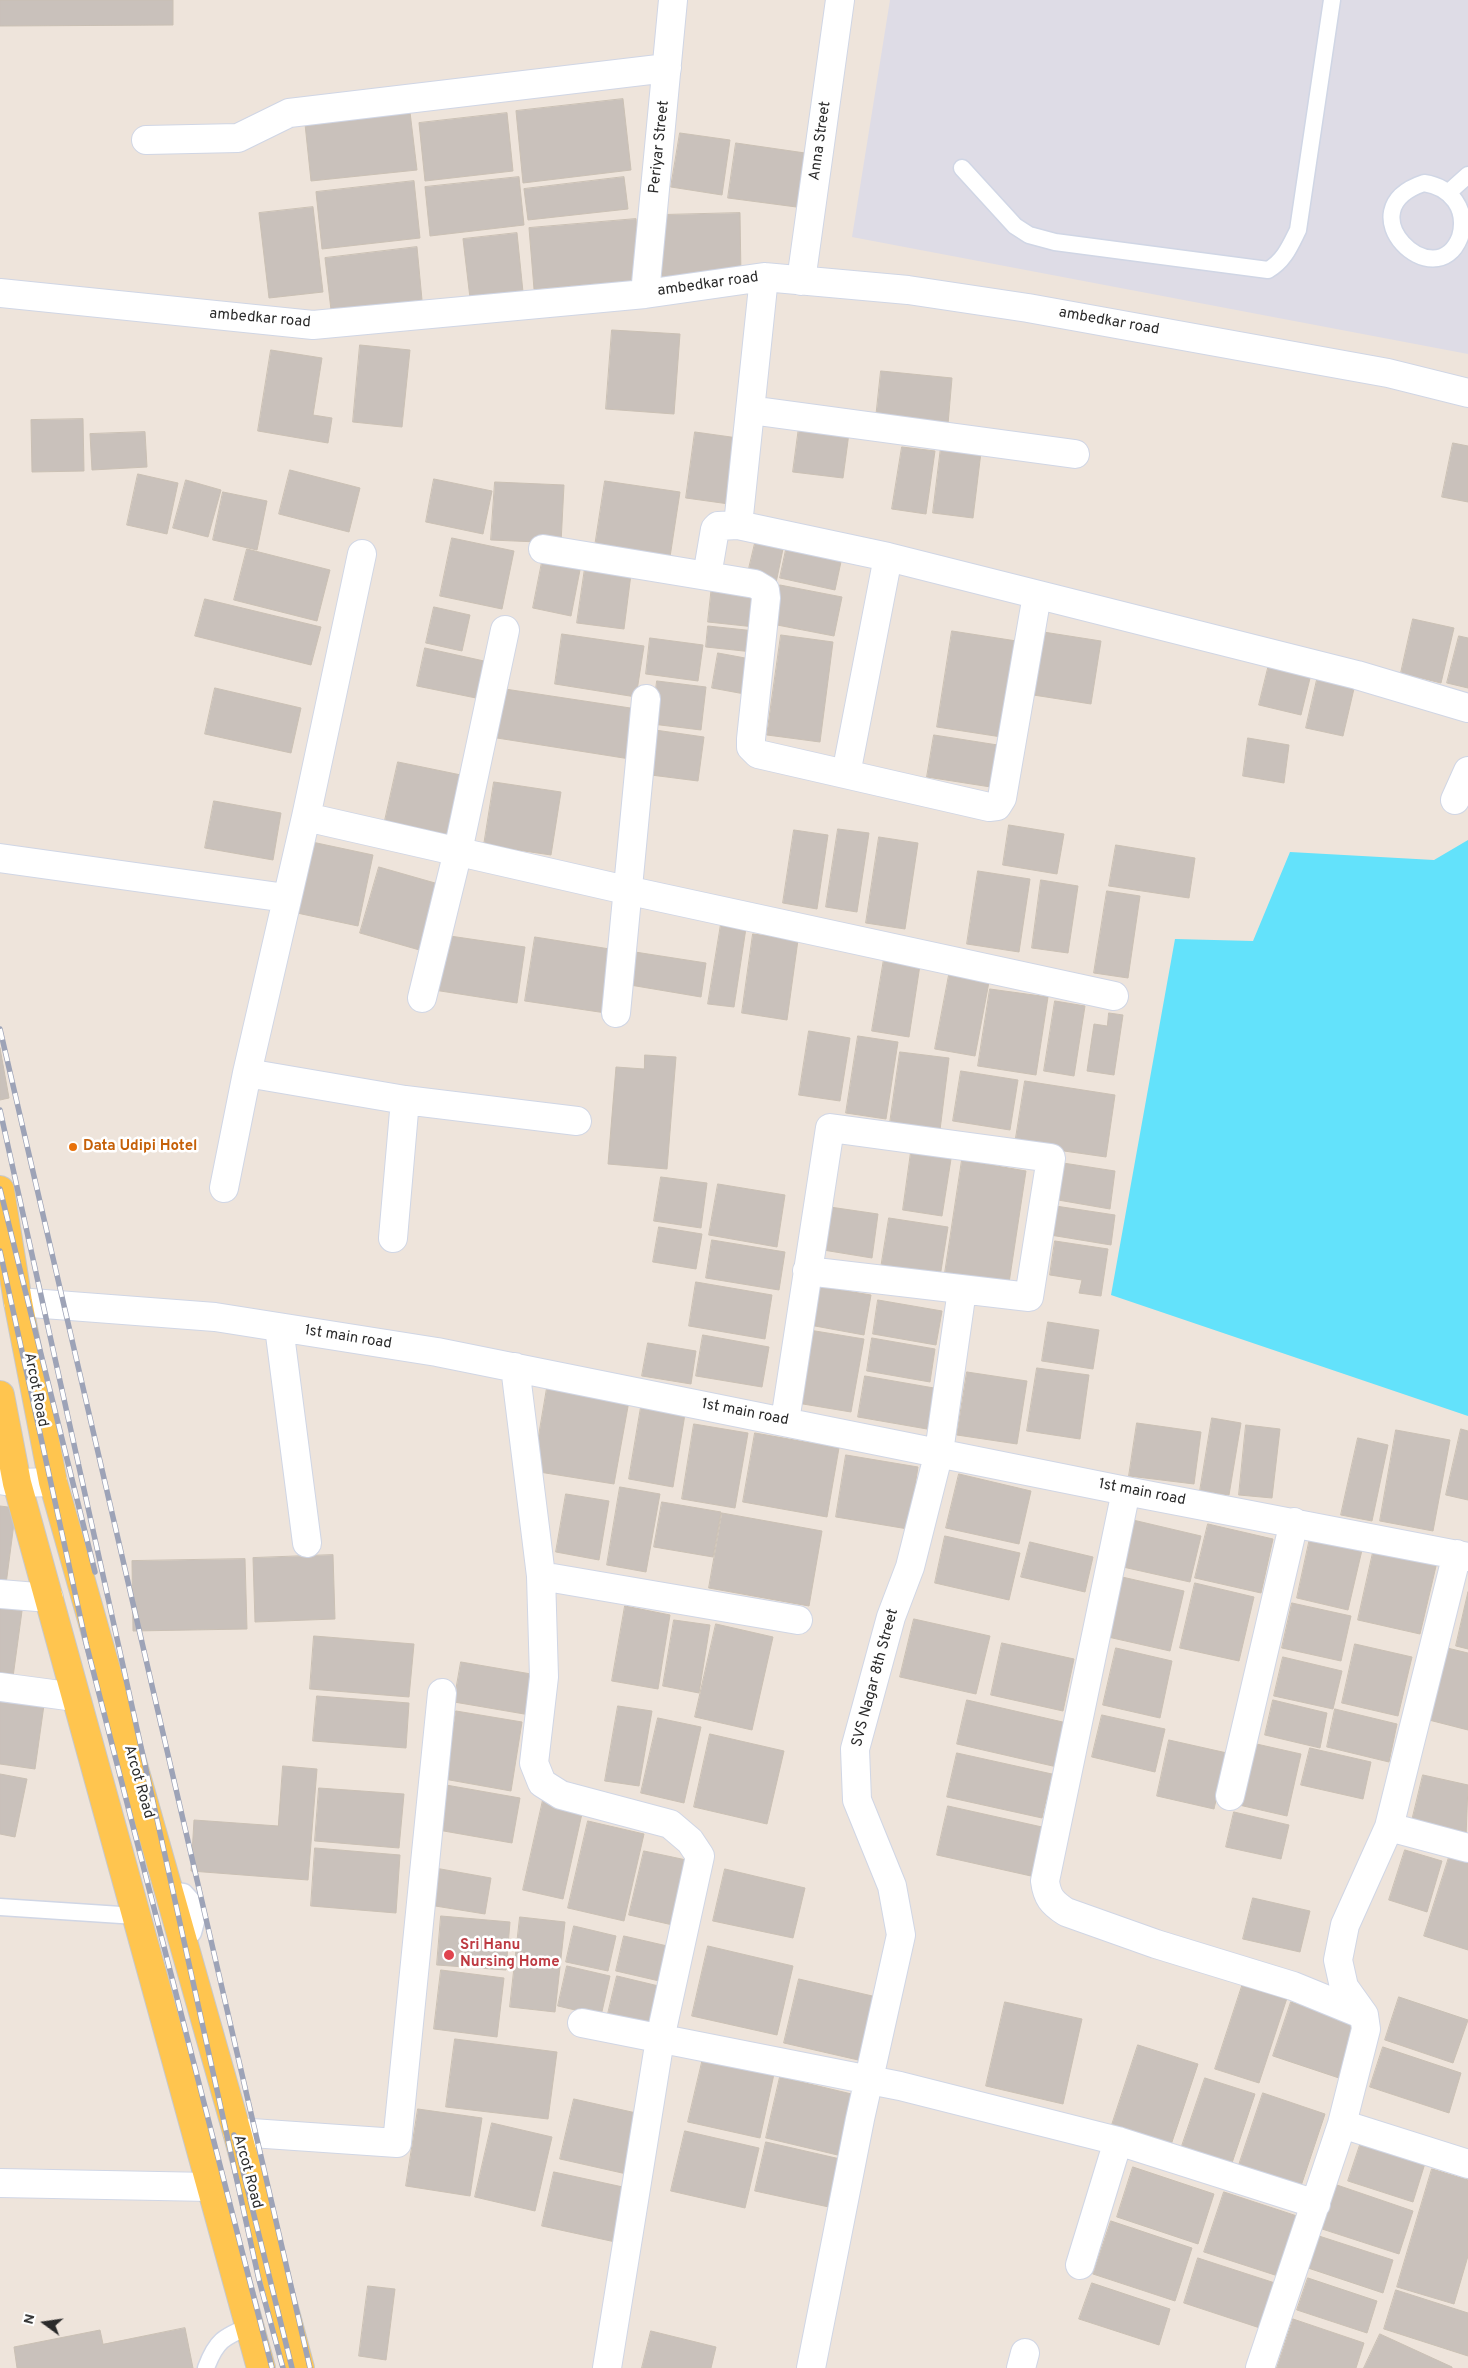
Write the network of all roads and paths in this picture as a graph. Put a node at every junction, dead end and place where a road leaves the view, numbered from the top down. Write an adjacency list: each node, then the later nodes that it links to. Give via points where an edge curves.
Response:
1 (673, 0): 4 (street, Periyar Street)
2 (840, 0): 10 (street, Anna Street)
3 (1332, 0): 6 (lane, via 1298,230 1288,251 1268,270 1055,242 1029,235 1015,226)
4 (667, 68): 5 (street, via 289,113 238,138); 12 (street, Periyar Street)
5 (146, 140)
6 (962, 168)
7 (1468, 175): 8 (lane)
8 (1449, 192): 8 (lane, via 1458,201 1463,214 1463,228 1456,248 1432,258 1408,251 1398,239 1391,222 1394,206 1402,195 1424,183 1437,185)
9 (764, 277): 10 (street, ambedkar road); 12 (street, ambedkar road); 14 (street)
10 (801, 281): 13 (street, ambedkar road, via 908,290 1028,308 1388,372)
11 (0, 293): 12 (street, ambedkar road, via 313,325)
12 (645, 294)
13 (1468, 393)
14 (750, 410): 15 (street); 16 (street)
15 (1076, 454)
16 (738, 525): 19 (street); 20 (street, via 715,529)
17 (543, 548): 20 (street)
18 (362, 554): 28 (street)
19 (888, 557): 21 (street); 26 (street)
20 (707, 576): 26 (street, via 755,584 765,590 751,747 758,754)
21 (1037, 595): 24 (street, via 1357,675); 26 (street, via 1002,798 997,806 989,807)
22 (505, 630): 29 (street)
23 (646, 699): 31 (street)
24 (1468, 708)
25 (1468, 771): 27 (street)
26 (846, 774)
27 (1455, 800)
28 (306, 817): 29 (street); 32 (street)
29 (458, 851): 31 (street); 34 (street)
30 (0, 858): 32 (street)
31 (626, 890): 33 (street); 35 (street)
32 (286, 898): 36 (street)
33 (1114, 996)
34 (422, 998)
35 (616, 1013)
36 (247, 1074): 37 (street); 39 (street)
37 (405, 1100): 38 (street); 41 (street)
38 (577, 1121)
39 (224, 1188)
40 (0, 1190): 44 (main road, Arcot Road)
41 (393, 1238)
42 (807, 1271): 43 (street); 43 (street, via 830,1128 1051,1158 1029,1297); 48 (street)
43 (962, 1290): 49 (street, SVS Nagar 8th Street)
44 (18, 1302): 45 (street, 1st main road, via 215,1317); 51 (main road, Arcot Road)
45 (279, 1327): 46 (street, 1st main road); 54 (street)
46 (515, 1367): 48 (street, 1st main road); 56 (street)
47 (0, 1395): 50 (main road)
48 (785, 1422): 49 (street, 1st main road)
49 (939, 1452): 52 (street, 1st main road); 73 (street, SVS Nagar 8th Street, via 910,1567 891,1617 855,1749 857,1800 892,1886 901,1935)
50 (8, 1482): 51 (street); 58 (main road)
51 (54, 1482): 60 (main road, Arcot Road)
52 (1126, 1491): 53 (street, 1st main road); 70 (street, via 1045,1881 1046,1892 1052,1903 1066,1912 1156,1944 1293,1986)
53 (1294, 1522): 55 (street, 1st main road); 65 (street)
54 (307, 1543)
55 (1462, 1555): 66 (street)
56 (541, 1576): 59 (street); 72 (street, via 544,1677 534,1763 542,1783 562,1796 670,1824 690,1841 700,1856)
57 (0, 1594): 58 (street)
58 (48, 1598): 61 (main road)
59 (798, 1620)
60 (92, 1622): 61 (main road); 75 (main road, Arcot Road)
61 (58, 1634): 64 (main road)
62 (0, 1687): 64 (street)
63 (442, 1693): 75 (street, via 397,2143)
64 (75, 1697): 69 (main road)
65 (1230, 1796)
66 (1390, 1827): 67 (street); 70 (street, via 1345,1925 1338,1960 1344,1987)
67 (1468, 1848)
68 (0, 1907): 69 (lane)
69 (136, 1916): 79 (main road)
70 (1364, 2014): 74 (street, via 1366,2029)
71 (582, 2023): 72 (street)
72 (660, 2039): 73 (street); 86 (street)
73 (869, 2080): 76 (street); 87 (street, SVS Nagar 8th Street)
74 (1342, 2124): 77 (street); 80 (street)
75 (237, 2132): 83 (main road, Arcot Road)
76 (1118, 2141): 80 (street); 81 (street)
77 (1468, 2164)
78 (0, 2182): 79 (street)
79 (211, 2187): 82 (main road)
80 (1316, 2204): 88 (street)
81 (1080, 2265)
82 (250, 2326): 84 (lane, via 230,2334 214,2348); 85 (main road)
83 (302, 2367)
84 (206, 2368)
85 (261, 2368)
86 (608, 2368)
87 (811, 2368)
88 (1260, 2368)

